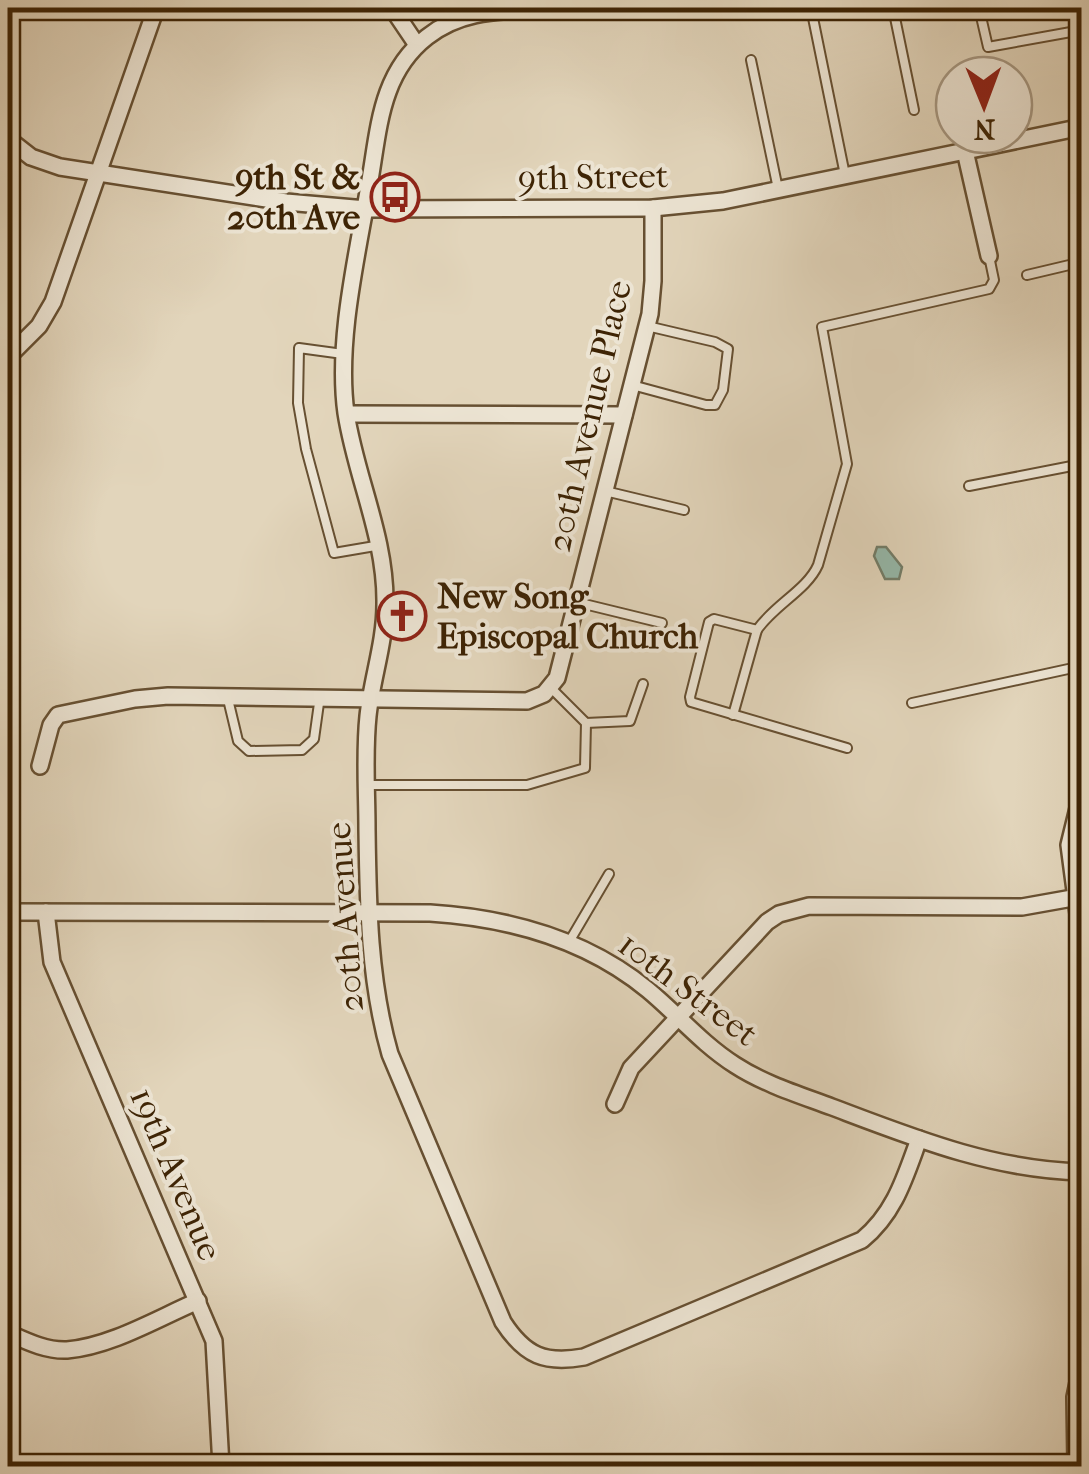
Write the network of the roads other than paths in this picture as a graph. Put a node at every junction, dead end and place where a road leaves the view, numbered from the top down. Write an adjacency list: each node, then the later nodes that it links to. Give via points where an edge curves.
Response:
1 (156, 8): 16 (street)
2 (392, 8): 8 (street)
3 (557, 8): 8 (street, 20th Avenue, via 468,15)
4 (811, 8): 17 (lane)
5 (893, 8): 10 (lane)
6 (979, 8): 7 (lane, via 988,47)
7 (1082, 30)
8 (417, 45): 20 (street, 20th Avenue, via 386,96)
9 (751, 60): 18 (lane)
10 (914, 110)
11 (1082, 126): 12 (street, 9th Street)
12 (1034, 136)
13 (8, 139): 16 (street, 9th Street, via 46,164)
14 (946, 155): 17 (street, 9th Street)
15 (966, 155): 21 (street)
16 (99, 174): 20 (street, 9th Street); 26 (street, via 62,282 39,326)
17 (845, 176): 18 (street, 9th Street)
18 (778, 189): 19 (street, 9th Street)
19 (653, 208): 20 (street, 9th Street); 24 (street, 20th Avenue Place)
20 (366, 209): 25 (street, 20th Avenue)
21 (989, 256): 37 (lane, via 989,289 822,327 845,473 816,572)
22 (1082, 262): 23 (lane)
23 (1027, 275)
24 (646, 326): 27 (street, 20th Avenue Place); 27 (lane, via 728,349 724,390 706,405)
25 (345, 354): 28 (street, 20th Avenue); 34 (lane, via 299,348 306,449 334,553)
26 (8, 357)
27 (632, 384): 29 (street, 20th Avenue Place)
28 (347, 414): 29 (street); 34 (street, 20th Avenue)
29 (624, 415): 32 (street, 20th Avenue Place)
30 (1082, 464): 31 (lane)
31 (969, 486)
32 (605, 491): 33 (lane); 35 (street, 20th Avenue Place)
33 (684, 510)
34 (380, 545): 43 (street, 20th Avenue, via 386,609)
35 (576, 602): 36 (lane); 40 (street, 20th Avenue Place)
36 (662, 623)
37 (756, 630): 45 (lane); 45 (lane, via 709,622 690,700)
38 (1082, 666): 44 (lane)
39 (643, 684): 46 (lane, via 630,721)
40 (551, 688): 43 (street, via 527,701); 46 (lane)
41 (227, 695): 42 (street); 42 (lane, via 238,741 248,750 302,750 314,739); 48 (street, via 135,699 58,715)
42 (320, 696): 43 (street)
43 (370, 700): 49 (street, 20th Avenue)
44 (912, 702)
45 (733, 714): 47 (lane)
46 (586, 723): 49 (lane, via 585,768 526,785)
47 (847, 748)
48 (40, 766)
49 (366, 785): 55 (street, 20th Avenue)
50 (1082, 792): 52 (street, via 1069,845)
51 (609, 874): 56 (lane)
52 (1078, 897): 57 (street); 58 (street, via 1022,907 796,908 767,922)
53 (8, 912): 54 (street, 10th Street)
54 (46, 912): 55 (street, 10th Street); 62 (street, 19th Avenue, via 57,974)
55 (368, 913): 56 (street, 10th Street, via 481,916); 60 (street, 20th Avenue, via 379,1016 390,1054 503,1322 537,1356 584,1357 862,1240 880,1226 898,1196)
56 (569, 942): 58 (street, 10th Street, via 606,960)
57 (1082, 944)
58 (678, 1018): 59 (street, via 631,1068); 60 (street, 10th Street, via 748,1073)
59 (615, 1104)
60 (919, 1139): 61 (street, 10th Street, via 1000,1164)
61 (1082, 1172)
62 (198, 1302): 63 (street, via 66,1350); 65 (street, 19th Avenue, via 218,1365)
63 (8, 1333)
64 (1081, 1370): 66 (street)
65 (221, 1466)
66 (1076, 1466)

